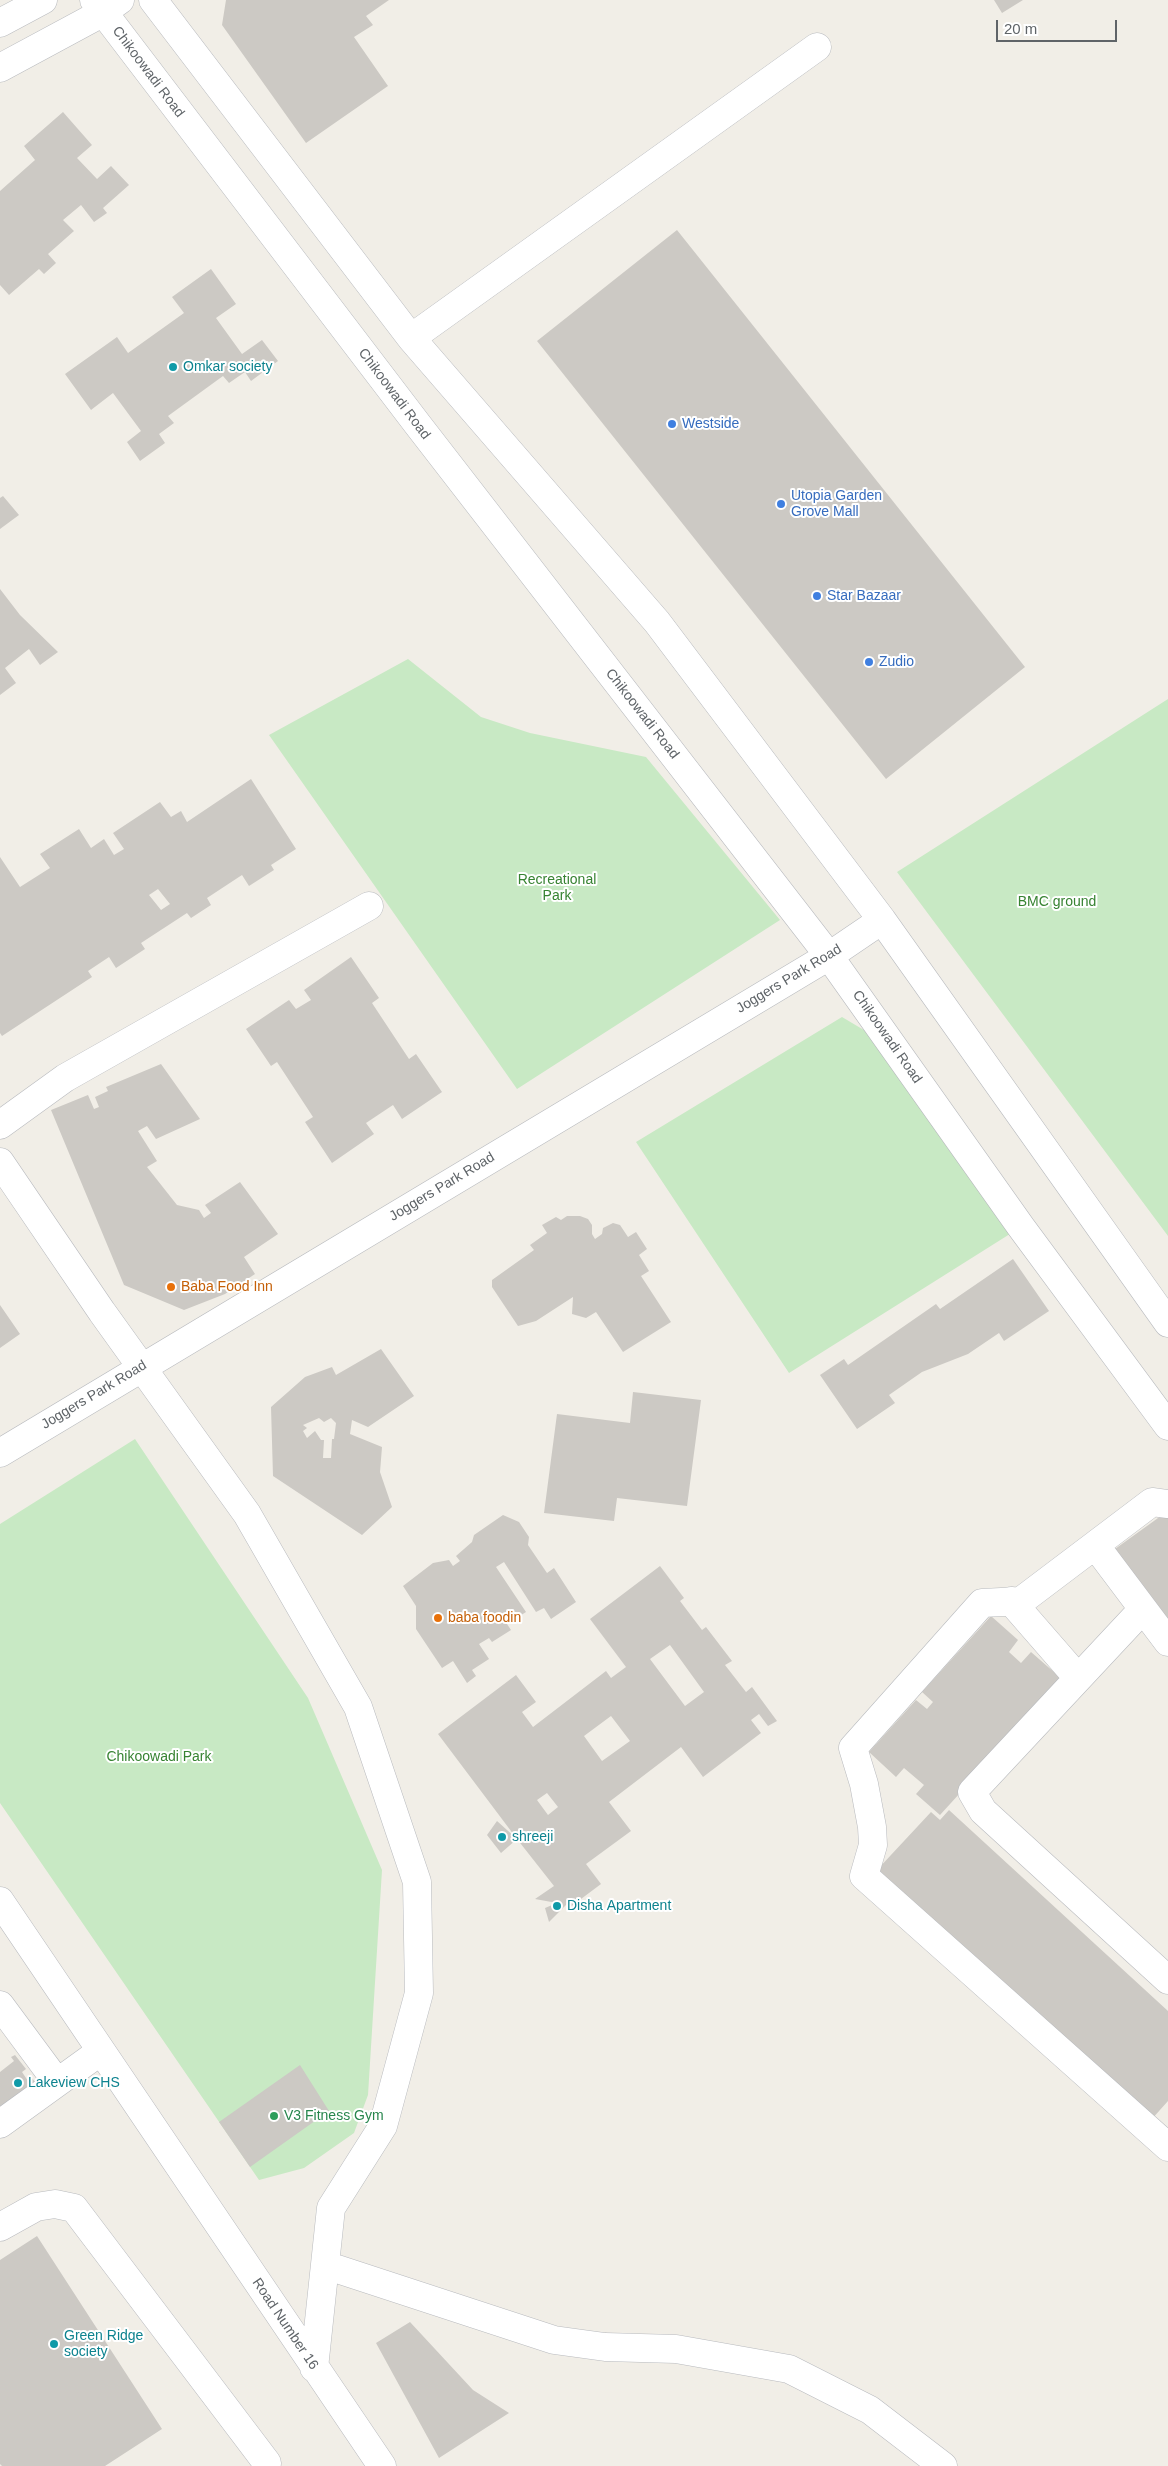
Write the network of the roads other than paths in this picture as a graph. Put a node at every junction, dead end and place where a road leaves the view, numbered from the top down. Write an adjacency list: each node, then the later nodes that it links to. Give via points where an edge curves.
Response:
1 (43, 0): 4 (street)
2 (153, 0): 7 (street)
3 (106, 4): 6 (street, Chikoowadi Road); 10 (street, Chikoowadi Road, via 424,433)
4 (0, 23)
5 (817, 47): 7 (street)
6 (0, 68)
7 (411, 338): 9 (street, via 657,622)
8 (369, 906): 11 (street, via 65,1078)
9 (882, 920): 10 (street, Joggers Park Road); 13 (street)
10 (829, 956): 14 (street, Joggers Park Road); 15 (street, Chikoowadi Road, via 1021,1227)
11 (0, 1125)
12 (0, 1162): 14 (street)
13 (1168, 1323)
14 (141, 1367): 16 (street, Joggers Park Road); 31 (street, via 247,1514 358,1708 417,1882 419,1993 383,2126 331,2208)
15 (1168, 1426)
16 (0, 1453)
17 (1168, 1504): 18 (street, via 1152,1502)
18 (1095, 1545): 19 (street, via 1021,1601); 20 (street)
19 (1011, 1601): 22 (street); 29 (street, via 982,1603 853,1748 872,1826 873,1845 864,1876)
20 (1143, 1609): 21 (street); 22 (street)
21 (1168, 1642)
22 (1078, 1678): 24 (street, via 972,1792 983,1811)
23 (0, 1901): 26 (street, Road Number 16)
24 (1168, 1980)
25 (0, 2005): 27 (street)
26 (101, 2051): 27 (street); 32 (street, Road Number 16)
27 (57, 2082): 28 (street)
28 (0, 2124)
29 (1168, 2147)
30 (0, 2228): 33 (street, via 36,2207 55,2204 74,2208)
31 (326, 2265): 32 (street); 35 (street, via 554,2340 605,2347 676,2349 789,2369 870,2410)
32 (314, 2368): 34 (street, Road Number 16)
33 (267, 2463)
34 (382, 2466)
35 (943, 2466)

